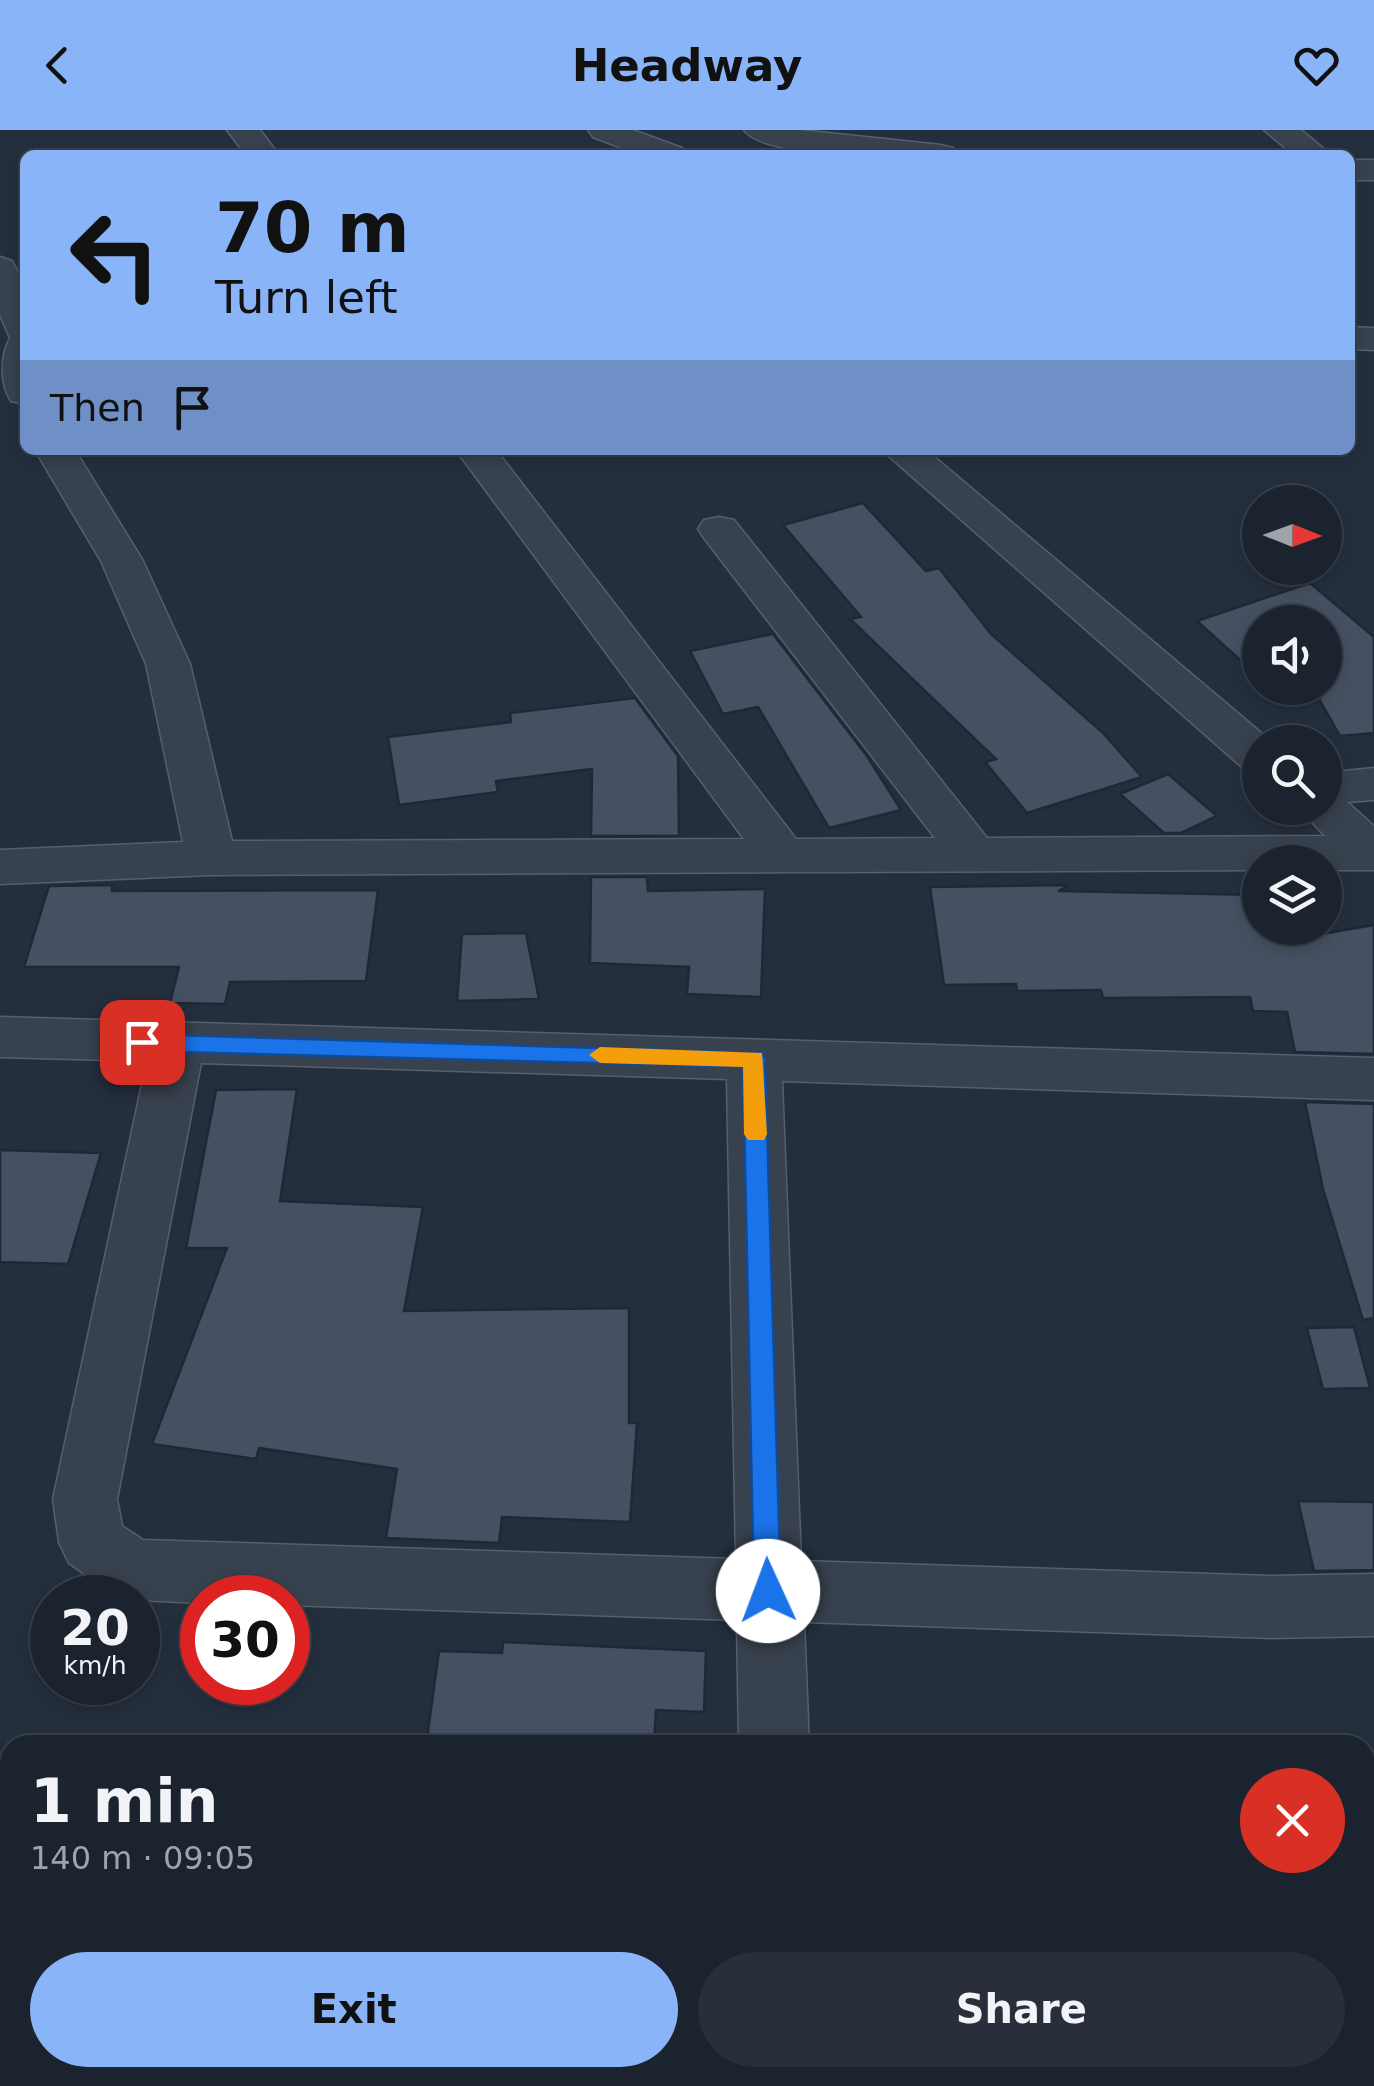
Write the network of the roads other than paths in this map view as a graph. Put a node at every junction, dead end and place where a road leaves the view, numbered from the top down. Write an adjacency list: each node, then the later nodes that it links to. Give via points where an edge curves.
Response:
1 (604, 130): 4 (street)
2 (760, 130): 5 (street)
3 (1280, 130): 6 (street)
4 (657, 150)
5 (895, 150)
6 (1308, 150)
7 (0, 268): 8 (street)
8 (20, 321)
9 (58, 455): 20 (street, via 122,560 168,664)
10 (480, 455): 19 (street)
11 (908, 455): 13 (street)
12 (719, 529): 18 (street)
13 (1242, 742)
14 (1374, 784): 15 (street)
15 (1342, 787)
16 (1342, 825): 17 (street)
17 (1374, 853): 18 (street)
18 (974, 855): 19 (street)
19 (783, 856): 20 (street)
20 (211, 858): 21 (street)
21 (0, 867)
22 (0, 1037): 23 (street)
23 (178, 1044): 24 (street); 26 (street, via 85,1499 92,1542 132,1570)
24 (754, 1059): 25 (street); 26 (street)
25 (1374, 1078)
26 (768, 1591): 27 (street, via 1272,1608); 28 (street)
27 (1374, 1604)
28 (774, 1735)

